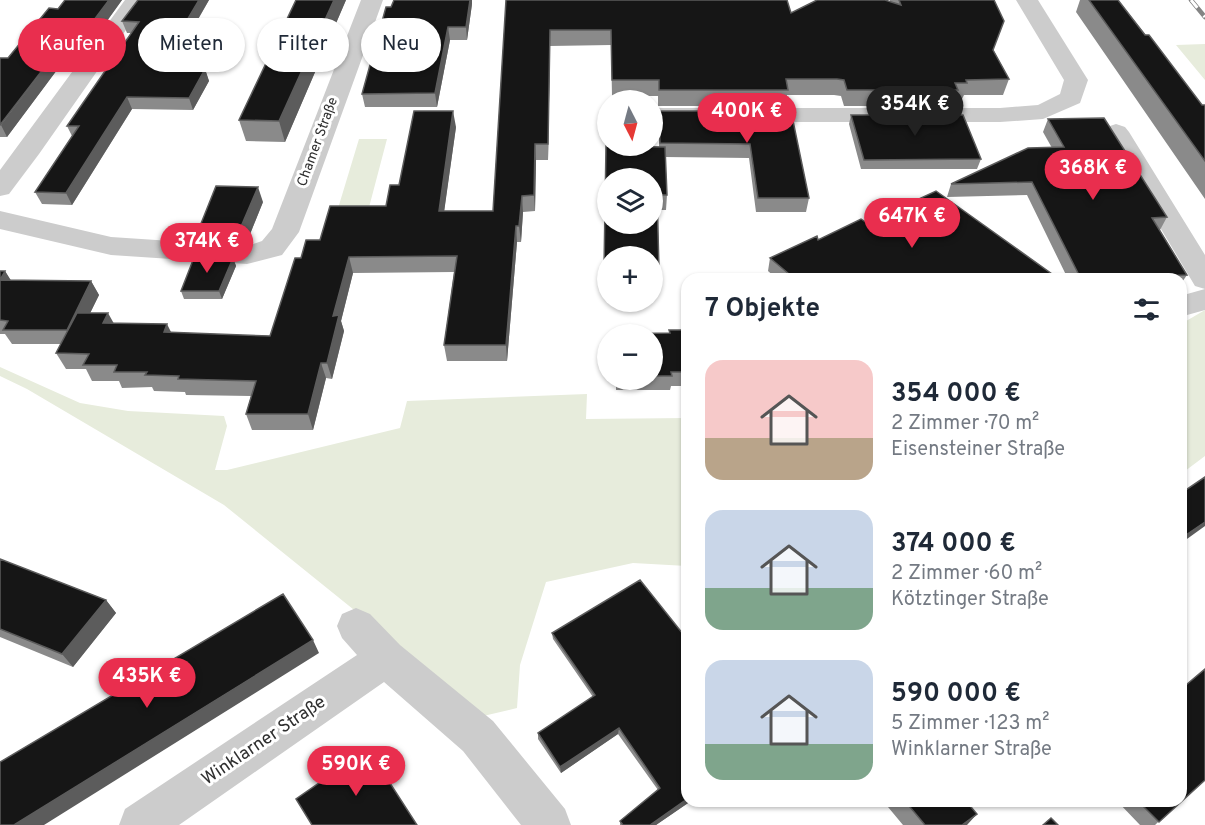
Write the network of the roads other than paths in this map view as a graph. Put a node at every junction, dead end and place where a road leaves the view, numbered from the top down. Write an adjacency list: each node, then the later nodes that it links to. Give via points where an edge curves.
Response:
1 (136, 0): 6 (street)
2 (372, 0): 7 (street, Chamer Straße, via 285,232 272,248 247,255 111,246)
3 (1027, 0): 4 (street, via 1076,80 1071,98 1043,112)
4 (663, 115)
5 (1116, 132): 8 (street)
6 (0, 188)
7 (0, 220)
8 (1205, 279)
9 (1205, 298): 10 (street)
10 (1187, 304)
11 (356, 626): 12 (street)
12 (386, 658): 13 (street, Winklarner Straße); 14 (street, via 478,736)
13 (141, 825)
14 (549, 825)

